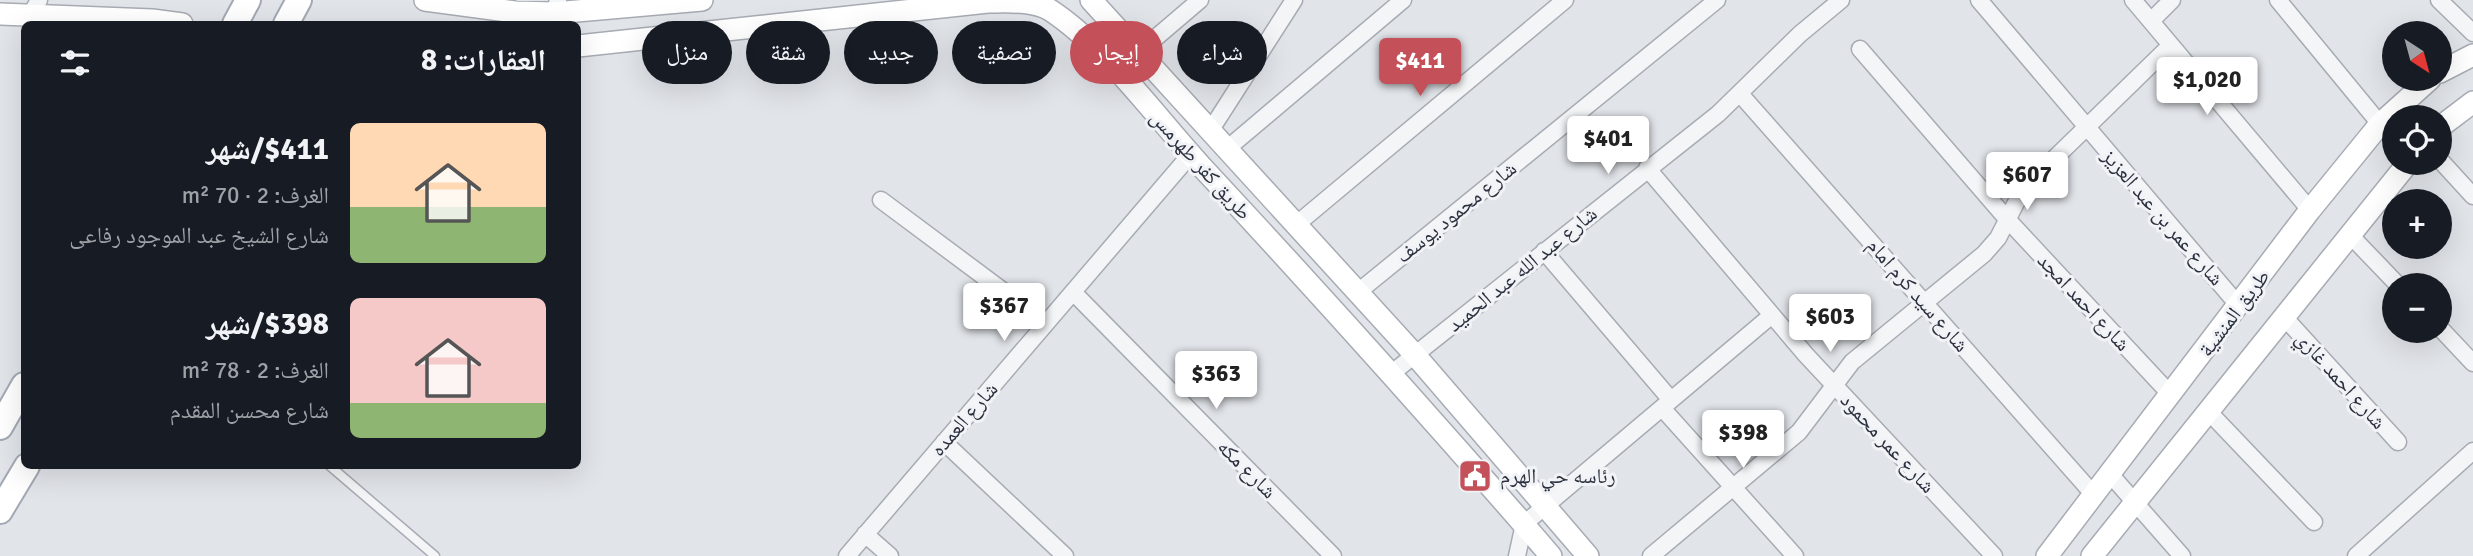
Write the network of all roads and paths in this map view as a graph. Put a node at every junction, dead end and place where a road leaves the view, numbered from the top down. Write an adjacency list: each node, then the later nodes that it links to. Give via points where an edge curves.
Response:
1 (248, 0): 23 (main road)
2 (299, 0): 24 (main road)
3 (425, 0): 17 (street)
4 (702, 0): 20 (street)
5 (1092, 0): 25 (street, طريق كفر طهرمس)
6 (1200, 0): 27 (street)
7 (1294, 0): 41 (street)
8 (1403, 0): 42 (street)
9 (1565, 0): 51 (street)
10 (1717, 0): 56 (street, شارع محمود يوسف)
11 (1841, 0): 36 (street, شارع عبد الله عبد الحميد, via 1800,34)
12 (1979, 0): 40 (street, شارع عمر بن عبد العزيز)
13 (2133, 0): 26 (street)
14 (2172, 0): 26 (street)
15 (2278, 0): 39 (street)
16 (2439, 0): 28 (street)
17 (453, 2): 20 (street)
18 (1031, 2): 30 (street, طريق كفر طهرمس, via 988,2); 43 (street, طريق كفر طهرمس, via 1070,24)
19 (35, 7): 21 (street); 22 (street)
20 (554, 12)
21 (0, 14)
22 (156, 21)
23 (237, 21)
24 (288, 21)
25 (1111, 21)
26 (2151, 21): 29 (street)
27 (1163, 32)
28 (2473, 33)
29 (2171, 45): 40 (street); 49 (street)
30 (581, 46)
31 (1860, 49): 50 (street, شارع احمد امجد)
32 (2471, 58): 33 (street)
33 (2452, 67)
34 (1163, 79): 41 (street, طريق كفر طهرمس)
35 (2417, 91): 39 (street, طريق المنشية)
36 (1741, 95): 44 (street, شارع عبد الله عبد الحميد); 57 (street, شارع سيد كرم امام)
37 (2473, 102): 38 (street)
38 (2452, 118)
39 (2380, 124): 49 (street, طريق المنشية)
40 (2085, 127): 50 (street, via 2023,189); 58 (street, شارع عمر بن عبد العزيز)
41 (1210, 131): 42 (street, طريق كفر طهرمس)
42 (1228, 148): 51 (street, طريق كفر طهرمس)
43 (1191, 154): 55 (street, شارع العمده); 65 (street, طريق كفر طهرمس)
44 (1647, 168): 53 (street, شارع عبد الله عبد الحميد); 59 (street, شارع عمر محمود)
45 (2452, 173): 47 (street)
46 (2398, 175): 52 (street, طريق المنشية)
47 (2473, 196)
48 (881, 200): 61 (street)
49 (2310, 210): 58 (street, طريق المنشية)
50 (2007, 219): 57 (street, via 1992,246); 68 (street, شارع احمد امجد)
51 (1297, 224): 56 (street, طريق كفر طهرمس)
52 (2350, 235): 54 (street); 60 (street, طريق المنشية)
53 (1544, 251): 63 (street, شارع عبد الله عبد الحميد); 69 (street)
54 (2387, 273)
55 (1073, 292): 61 (street, شارع العمده); 91 (street, شارع مكه)
56 (1358, 292): 63 (street, طريق كفر طهرمس)
57 (1924, 302): 66 (street, via 1852,362); 80 (street, شارع سيد كرم امام)
58 (2239, 306): 68 (street, طريق المنشية)
59 (1772, 315): 66 (street, شارع عمر محمود); 69 (street)
60 (2284, 317): 70 (street, طريق المنشية); 74 (street, شارع احمد غازي)
61 (1046, 323): 73 (street, شارع العمده)
62 (2452, 341): 64 (street)
63 (1415, 355): 65 (street, شارع عبد الله عبد الحميد); 82 (street, طريق كفر طهرمس)
64 (2473, 363)
65 (1392, 373): 85 (street, طريق كفر طهرمس)
66 (1833, 384): 79 (street, via 1799,432); 97 (street, شارع عمر محمود)
67 (21, 390): 71 (main road)
68 (2171, 395): 78 (street, طريق المنشية)
69 (1667, 404): 79 (street); 82 (street)
70 (2208, 411): 81 (street, طريق المنشية); 84 (street)
71 (0, 429): 72 (main road)
72 (21, 430)
73 (944, 442): 86 (street, شارع العمده); 90 (street)
74 (2398, 442)
75 (2473, 451): 101 (street)
76 (25, 469): 83 (main road)
77 (334, 469): 87 (lane)
78 (2110, 474): 80 (street, طريق المنشية); 81 (street)
79 (1734, 487): 95 (street); 96 (street)
80 (2094, 495): 98 (street, طريق المنشية)
81 (2134, 504): 99 (street, طريق المنشية); 100 (street)
82 (1546, 506): 85 (street); 94 (street, طريق كفر طهرمس)
83 (0, 511)
84 (2314, 522)
85 (1524, 524): 92 (street); 93 (street, طريق كفر طهرمس)
86 (865, 534): 88 (street, شارع العمده); 89 (street)
87 (435, 556)
88 (847, 556)
89 (890, 556)
90 (1065, 556)
91 (1333, 556)
92 (1517, 556)
93 (1551, 556)
94 (1588, 556)
95 (1651, 556)
96 (1795, 556)
97 (1994, 556)
98 (2047, 556)
99 (2092, 556)
100 (2182, 556)
101 (2356, 556)

